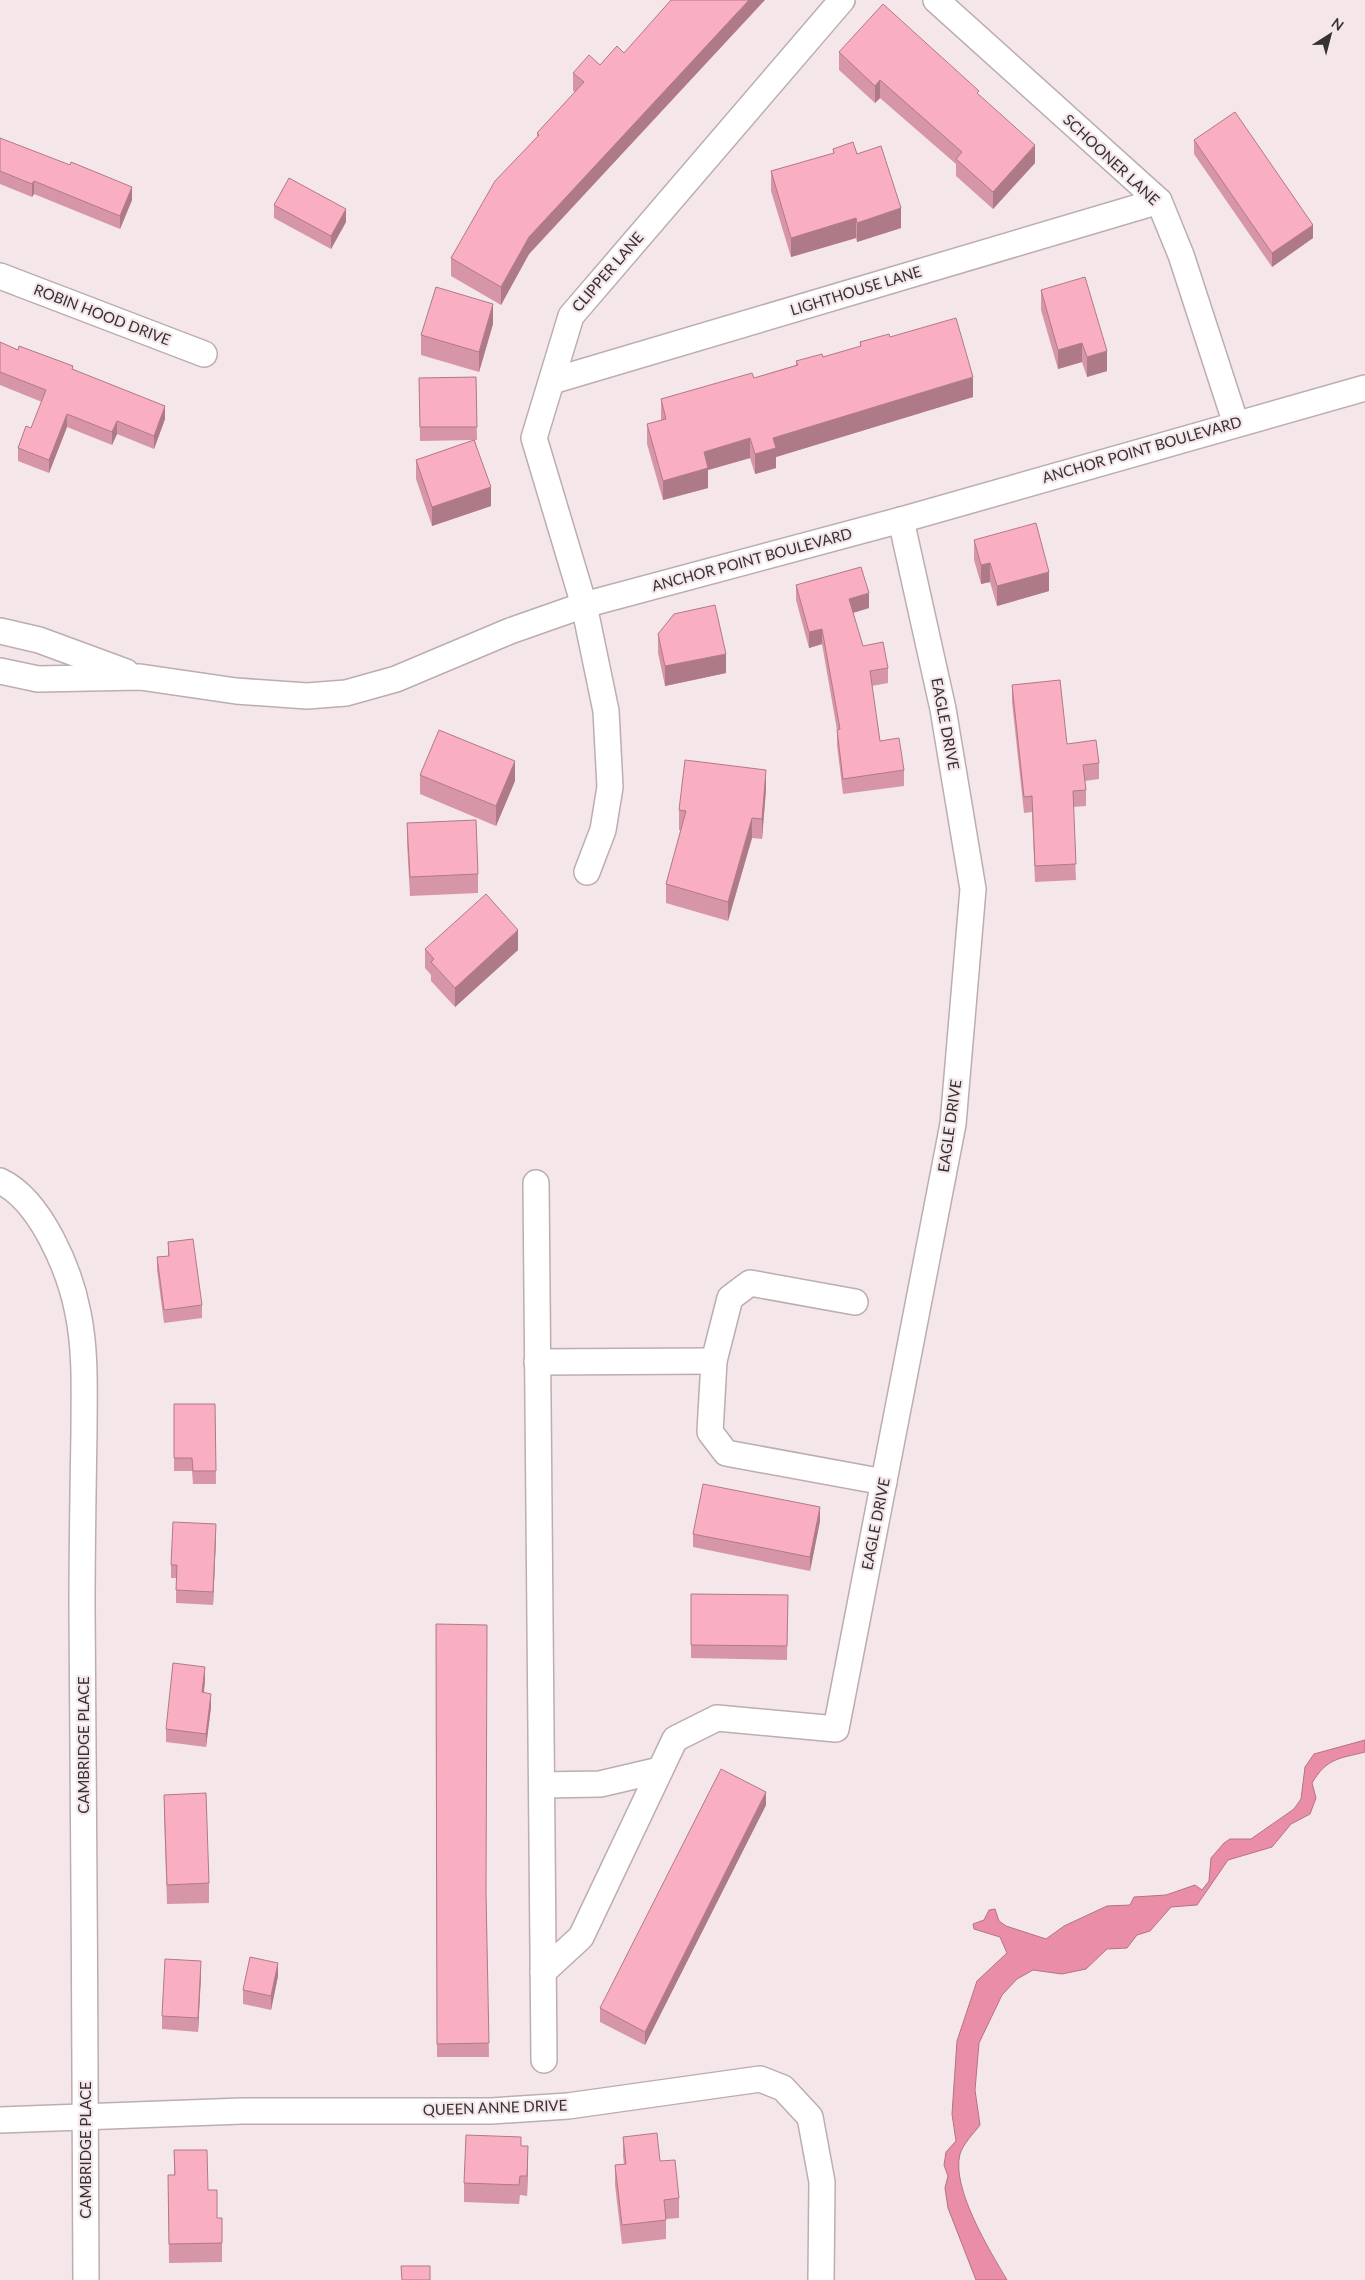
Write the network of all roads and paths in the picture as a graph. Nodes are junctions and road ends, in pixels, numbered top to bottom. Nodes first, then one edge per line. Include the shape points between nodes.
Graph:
1 (842, 0) edge
2 (936, 0) edge
3 (1159, 201) junction
4 (0, 276) edge
5 (204, 354) dead end
6 (552, 381) junction
7 (1365, 388) edge
8 (1236, 424) junction
9 (901, 520) junction
10 (584, 605) junction
11 (0, 631) edge
12 (0, 671) edge
13 (140, 677) junction
14 (587, 872) dead end
15 (0, 1181) edge
16 (536, 1184) dead end
17 (855, 1302) dead end
18 (714, 1361) junction
19 (537, 1362) junction
20 (884, 1482) junction
21 (660, 1770) junction
22 (542, 1785) junction
23 (543, 1972) junction
24 (544, 2060) dead end
25 (85, 2117) junction
26 (0, 2120) edge
27 (86, 2280) edge
28 (821, 2280) edge

1 - 6 street, CLIPPER LANE via 571,316
2 - 3 street, SCHOONER LANE
3 - 6 street, LIGHTHOUSE LANE
3 - 8 street, SCHOONER LANE via 1182,255
4 - 5 street, ROBIN HOOD DRIVE
6 - 10 street, CLIPPER LANE via 534,438
7 - 8 street, ANCHOR POINT BOULEVARD
8 - 9 street, ANCHOR POINT BOULEVARD
9 - 10 street, ANCHOR POINT BOULEVARD
9 - 20 street, EAGLE DRIVE via 943,709 973,889 953,1124
10 - 13 street, ANCHOR POINT BOULEVARD via 510,631 396,679 346,693 306,696 236,692
10 - 14 street, CLIPPER LANE via 606,711 610,788 603,830
11 - 13 street, ANCHOR POINT BOULEVARD via 39,640
12 - 13 street, ANCHOR POINT BOULEVARD via 38,679
15 - 25 street, CAMBRIDGE PLACE via 16,1191 40,1220 62,1258 79,1317 84,1365
16 - 19 street
17 - 18 street via 750,1283 730,1298
18 - 19 street
18 - 20 street via 710,1432 726,1453
19 - 22 street
20 - 21 street, EAGLE DRIVE via 836,1729 717,1718 675,1738
21 - 22 street via 600,1784
21 - 23 street via 581,1937
22 - 23 street
23 - 24 street
25 - 26 street, QUEEN ANNE DRIVE
25 - 27 street, CAMBRIDGE PLACE
25 - 28 street, QUEEN ANNE DRIVE via 242,2112 490,2111 568,2106 760,2079 783,2088 810,2117 822,2182

